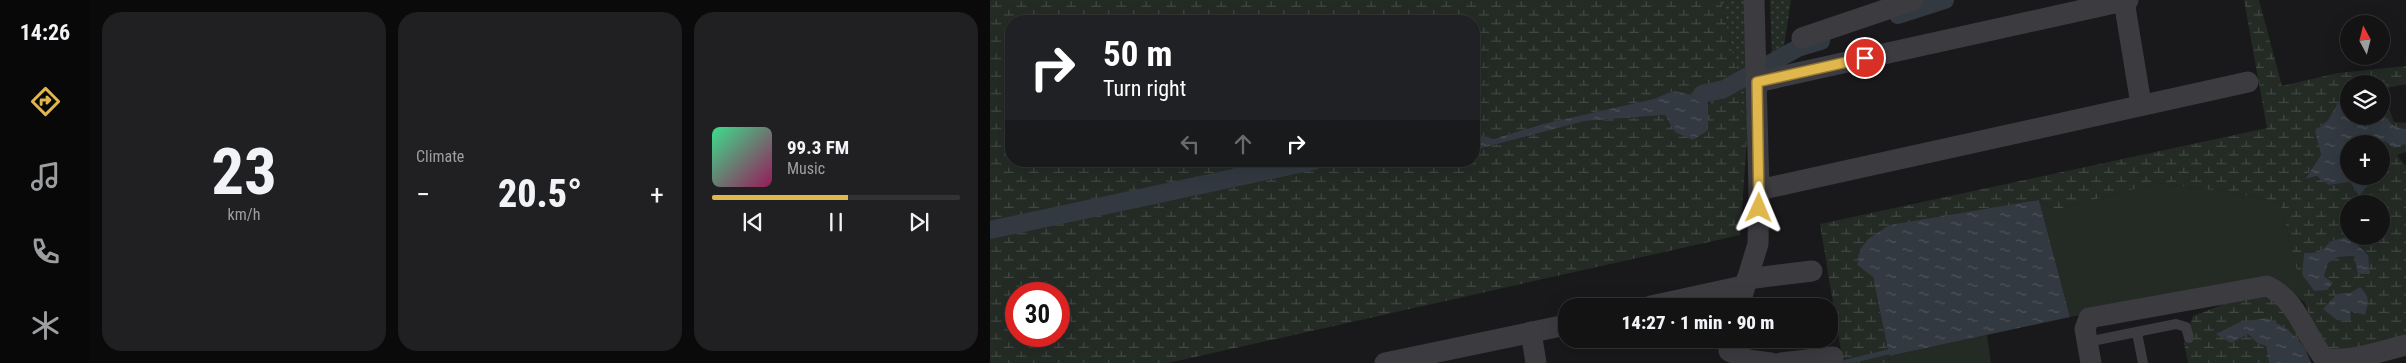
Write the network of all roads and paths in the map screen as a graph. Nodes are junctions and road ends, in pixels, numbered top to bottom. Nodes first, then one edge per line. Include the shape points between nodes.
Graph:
1 (1754, 0) edge
2 (1914, 0) edge
3 (2126, 1) edge
4 (1802, 38) dead end
5 (1757, 82) junction
6 (2248, 82) dead end
7 (2142, 104) junction
8 (1759, 190) junction
9 (1812, 271) dead end
10 (1743, 291) edge
11 (1701, 298) edge
12 (1558, 327) edge
13 (1531, 332) junction
14 (2137, 333) junction
15 (2189, 338) dead end
16 (2087, 342) junction
17 (2406, 345) edge
18 (1729, 351) edge
19 (1833, 358) dead end
20 (2328, 361) edge
21 (1385, 363) edge
22 (1536, 363) edge
23 (1771, 363) edge
24 (1781, 363) edge
25 (2091, 363) edge
26 (2143, 363) edge

1 - 5 street
2 - 4 street
3 - 5 street
3 - 7 street
5 - 8 street
6 - 7 street
7 - 8 street
8 - 10 street via 1758,244
9 - 10 street
10 - 11 street
12 - 13 street
13 - 21 street
13 - 22 street
14 - 15 lane via 2176,324 2186,327
14 - 16 lane
14 - 26 lane
16 - 20 street via 2085,329 2089,318 2267,286 2292,305 2318,351
16 - 25 street
17 - 20 street via 2347,360
18 - 23 street via 1748,360
19 - 24 street

